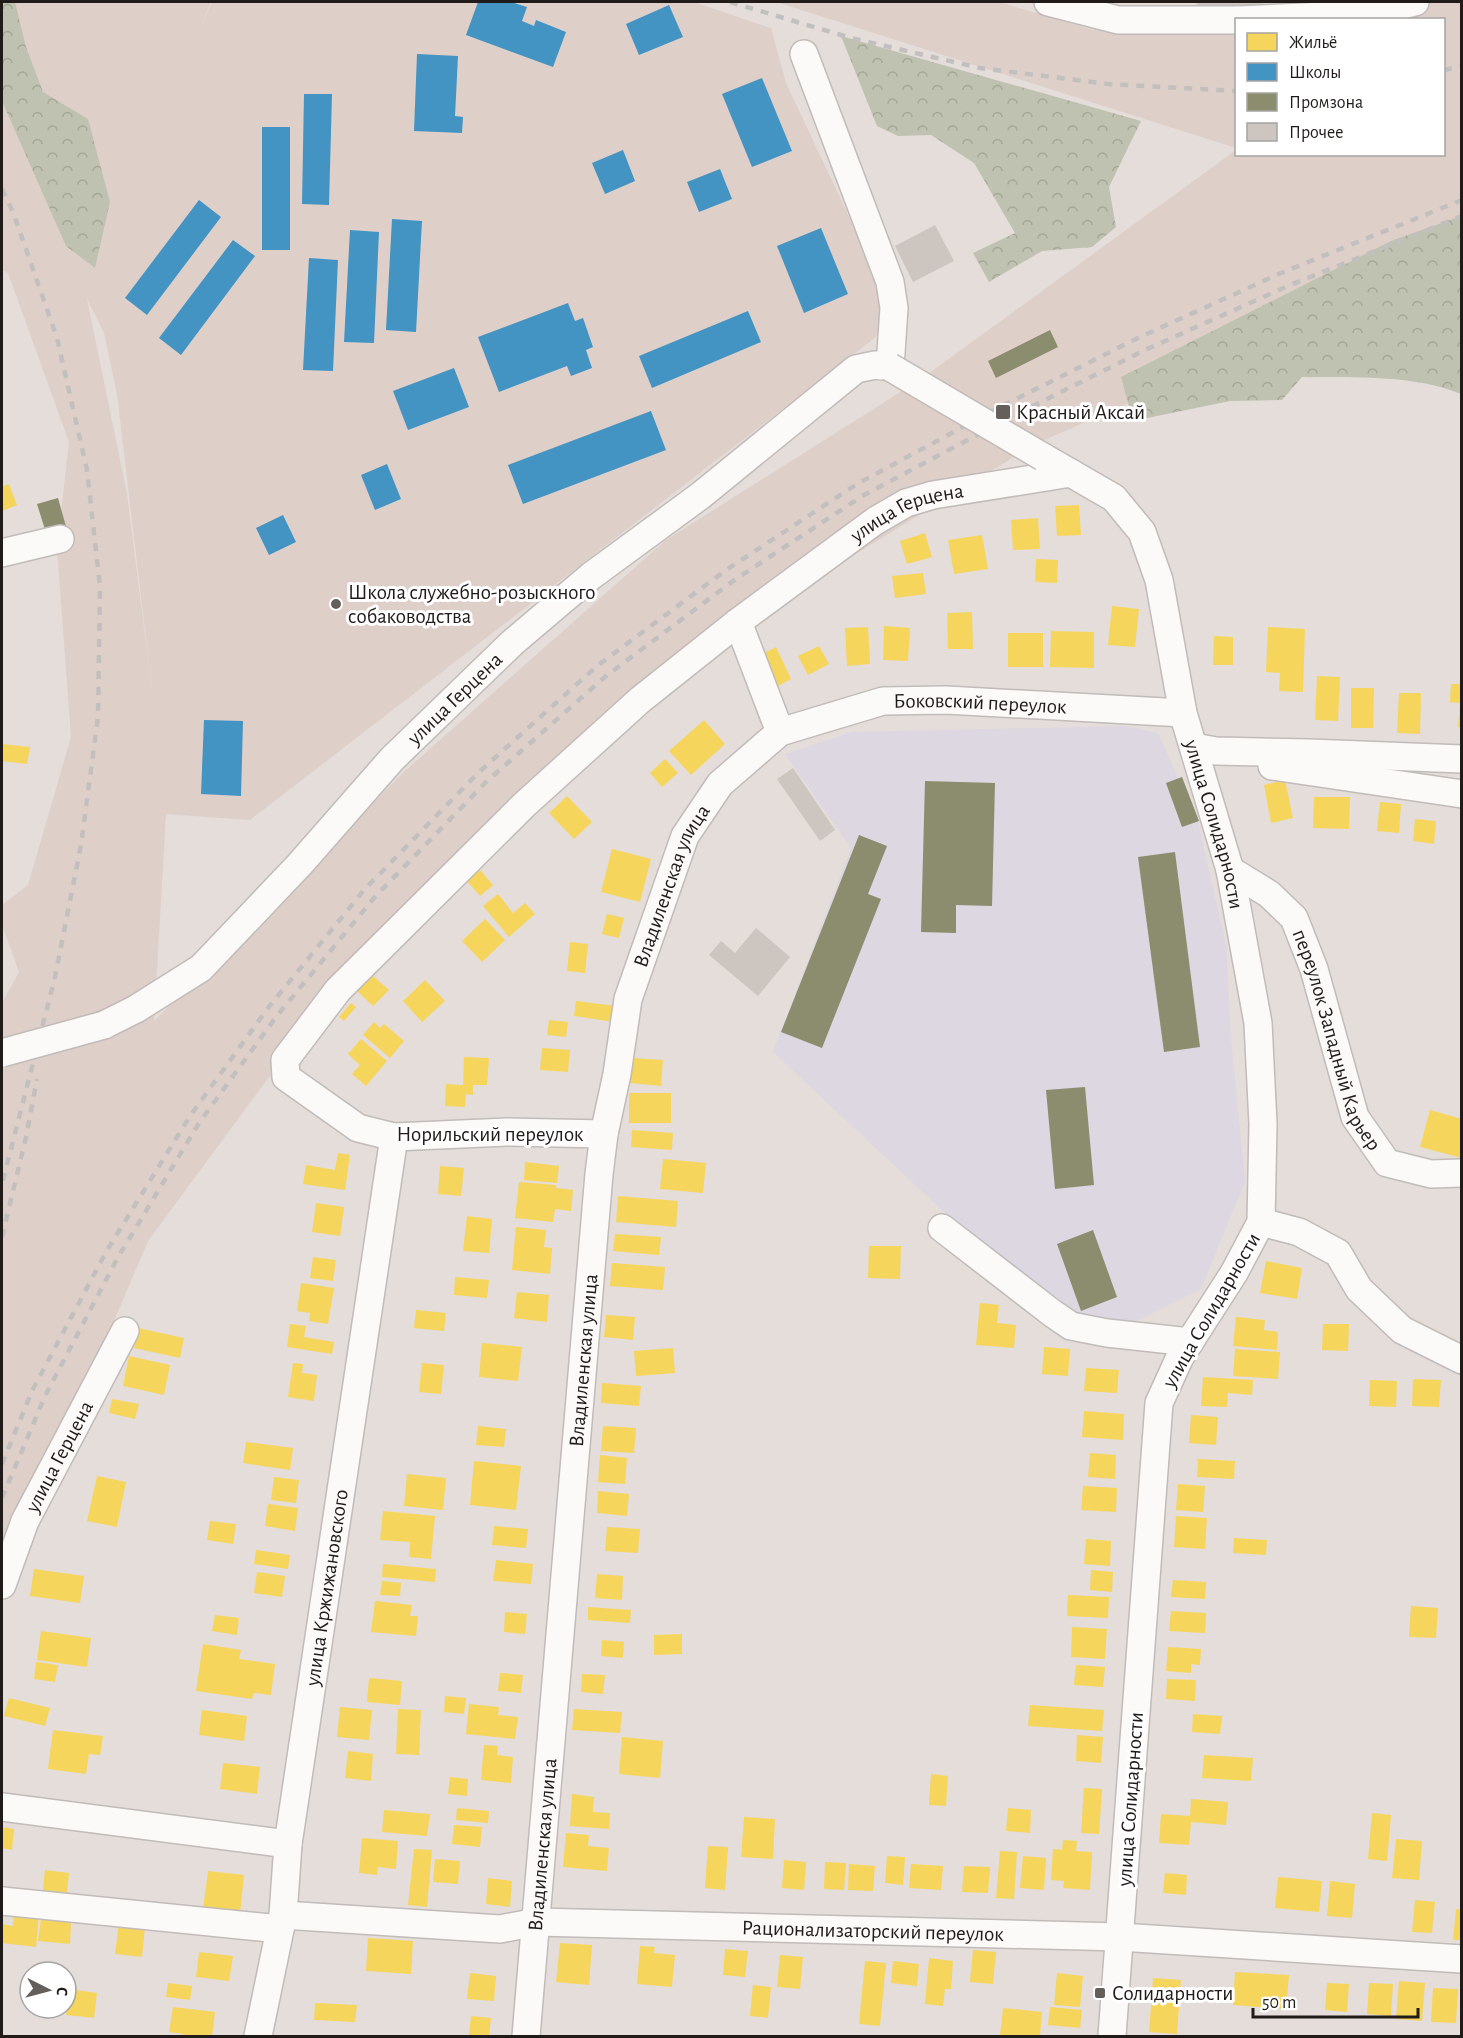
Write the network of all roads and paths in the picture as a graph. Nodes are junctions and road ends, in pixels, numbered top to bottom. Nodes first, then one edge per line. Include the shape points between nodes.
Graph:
1 (1048, 2) edge
2 (1414, 2) edge
3 (1281, 18) edge
4 (1235, 20) edge
5 (804, 54) dead end
6 (891, 367) junction
7 (1071, 473) junction
8 (60, 539) dead end
9 (2, 553) edge
10 (738, 622) junction
11 (1183, 713) junction
12 (780, 732) junction
13 (1205, 749) junction
14 (1461, 759) edge
15 (1461, 794) edge
16 (1230, 870) junction
17 (2, 1053) edge
18 (286, 1077) joint
19 (604, 1134) junction
20 (394, 1137) junction
21 (1461, 1173) edge
22 (1261, 1222) junction
23 (942, 1228) dead end
24 (125, 1331) dead end
25 (1190, 1342) junction
26 (1461, 1360) edge
27 (2, 1585) edge
28 (2, 1807) edge
29 (288, 1844) junction
30 (2, 1902) edge
31 (282, 1922) junction
32 (537, 1922) junction
33 (1120, 1937) junction
34 (1461, 1959) edge
35 (258, 2037) edge
36 (526, 2037) edge
37 (1112, 2037) edge

1 - 4 street via 1118,20
2 - 3 street via 1367,14
5 - 6 street via 890,282 894,308
6 - 7 street, bridge
6 - 17 street, улица Герцена, bridge via 856,369 700,496 591,576 512,643 392,759 201,968 105,1025
7 - 10 street, улица Герцена via 933,495 906,503 875,521
7 - 11 street, улица Солидарности via 1114,498 1142,532 1158,580
8 - 9 street
10 - 12 street
10 - 18 street, улица Герцена via 640,700 524,805 338,990 285,1060
11 - 12 street, Боковский переулок via 946,700 883,701
11 - 13 street, улица Солидарности
12 - 19 street, Владиленская улица via 720,784 686,836 628,999
13 - 14 street
13 - 15 street via 1269,766
13 - 16 street, улица Солидарности
16 - 21 street, переулок Западный Карьер via 1269,894 1294,918 1314,969 1355,1117 1387,1163 1431,1173
16 - 22 street, улица Солидарности via 1258,1023 1263,1124
18 - 20 street, Норильский переулок via 358,1128
19 - 20 street, Норильский переулок via 507,1132
19 - 32 street, Владиленская улица
20 - 29 street, улица Кржижановского
22 - 25 street, улица Солидарности via 1234,1274
22 - 26 street via 1299,1232 1338,1253 1359,1288 1402,1330
23 - 25 street via 1071,1326
24 - 27 street, улица Герцена via 25,1521
25 - 33 street, улица Солидарности via 1159,1403
28 - 29 street
29 - 31 street, улица Кржижановского
30 - 31 street, Рационализаторский переулок
31 - 32 street, Рационализаторский переулок via 500,1929
31 - 35 street, улица Кржижановского
32 - 33 street, Рационализаторский переулок
32 - 36 street, Владиленская улица
33 - 34 street, Рационализаторский переулок
33 - 37 street, улица Солидарности

